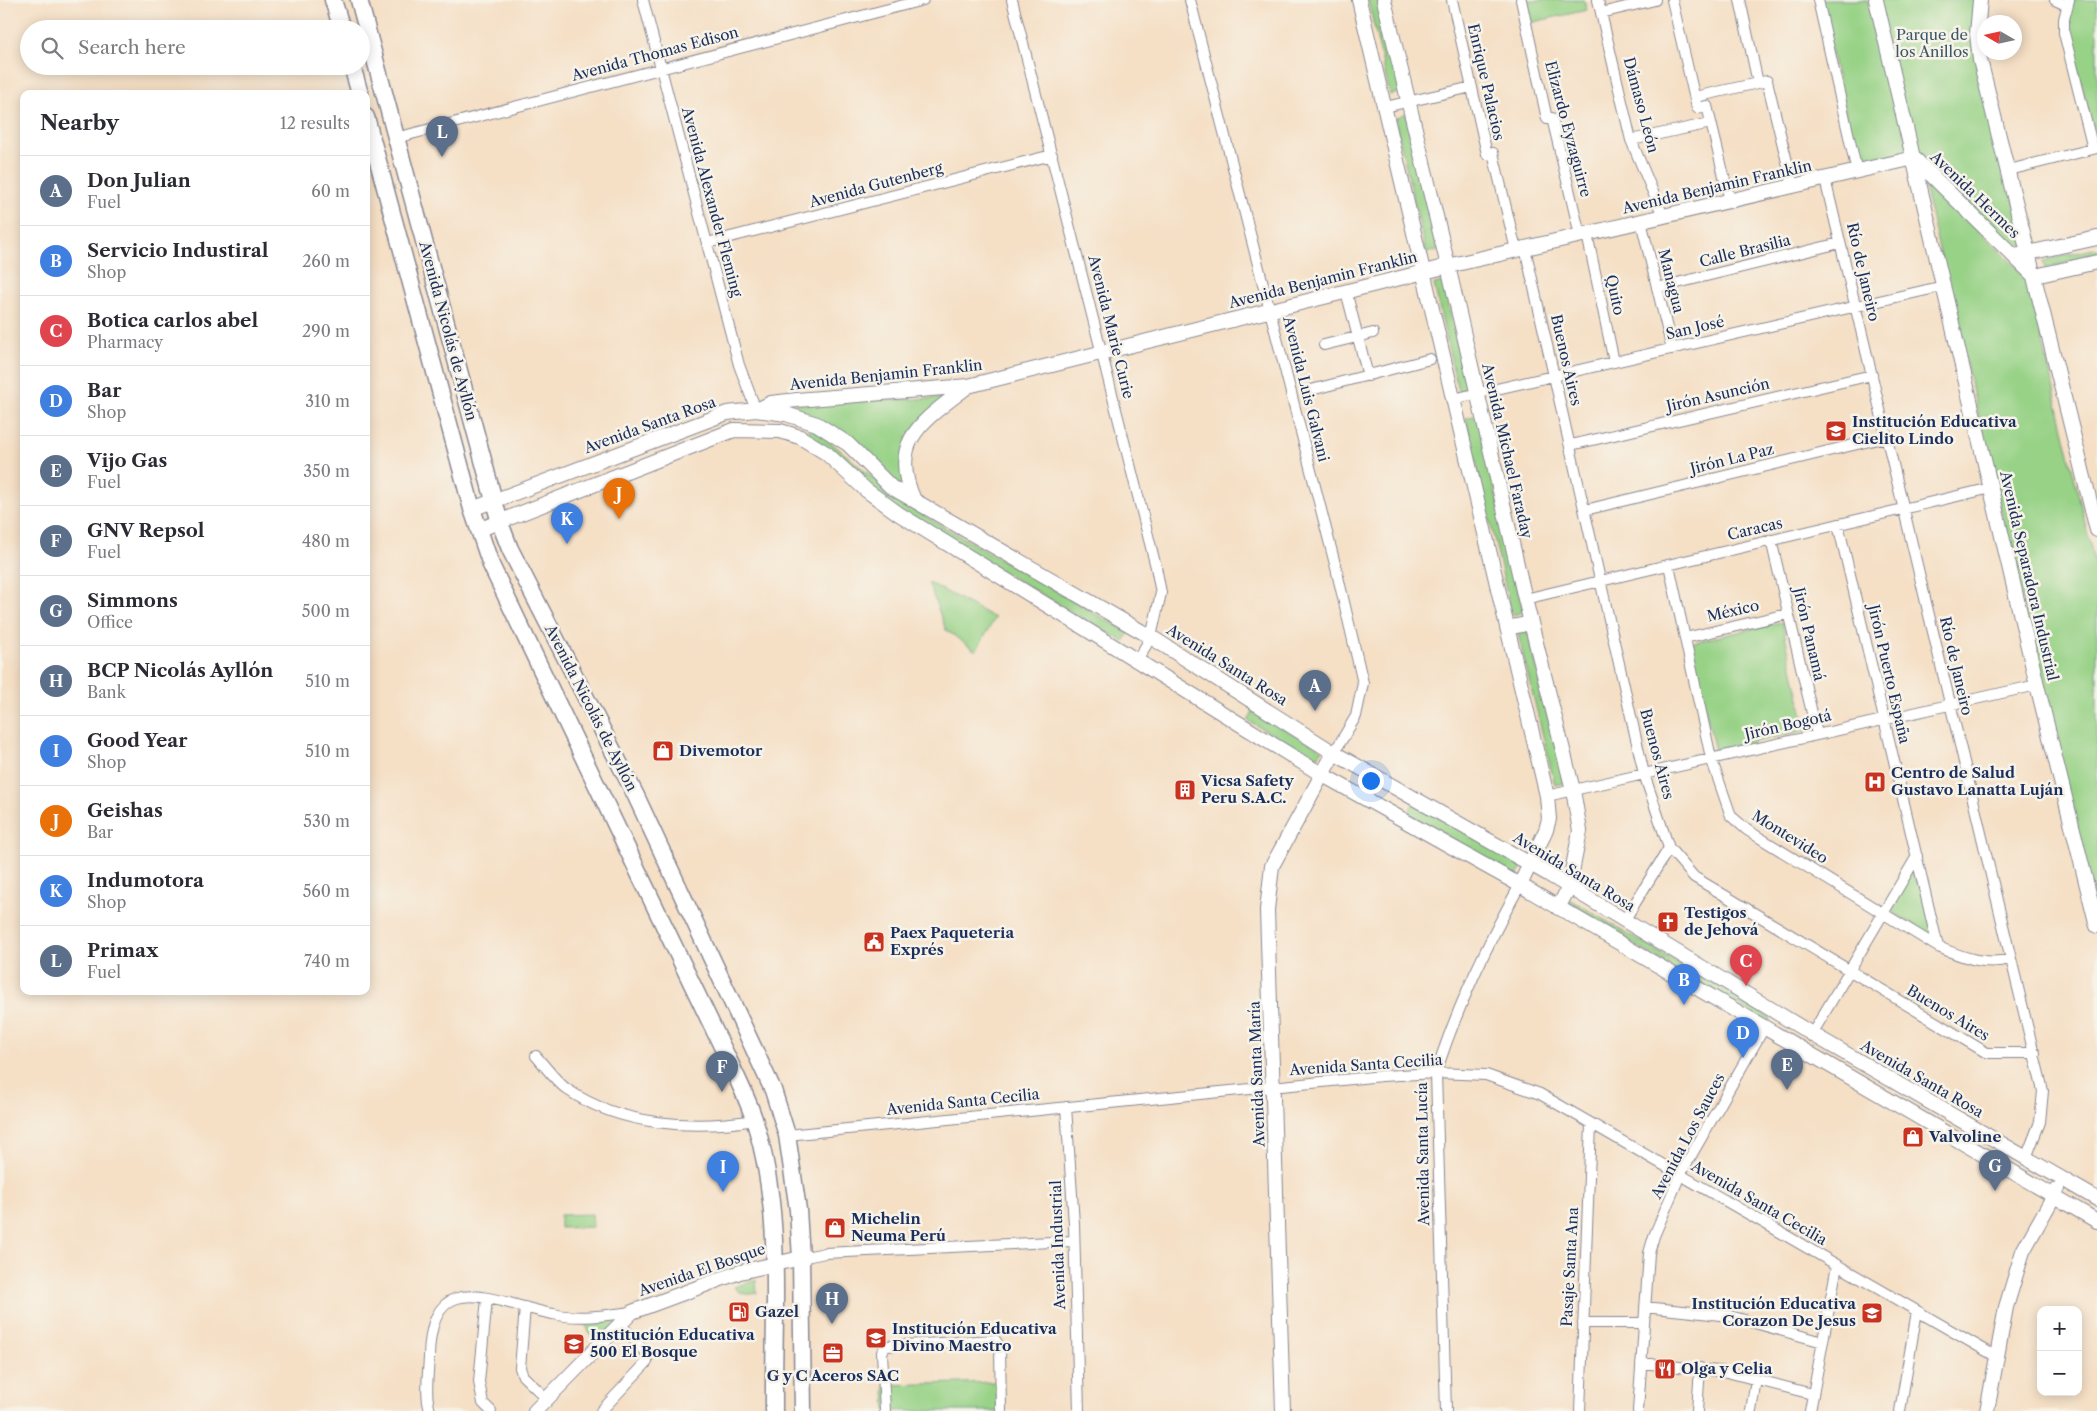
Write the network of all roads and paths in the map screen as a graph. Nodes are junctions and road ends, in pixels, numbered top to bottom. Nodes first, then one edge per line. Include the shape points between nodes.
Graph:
1 (333, 0) edge
2 (359, 0) edge
3 (643, 0) edge
4 (923, 0) edge
5 (1012, 0) edge
6 (1190, 0) edge
7 (1360, 0) edge
8 (1384, 0) edge
9 (1452, 0) edge
10 (1521, 0) edge
11 (1598, 0) edge
12 (1655, 0) edge
13 (1672, 0) edge
14 (1740, 0) edge
15 (1818, 0) edge
16 (1876, 0) edge
17 (1980, 0) edge
18 (2054, 0) edge
19 (2067, 2) edge
20 (1601, 13) junction
21 (339, 20) edge
22 (364, 20) edge
23 (370, 41) edge
24 (661, 68) junction
25 (355, 75) edge
26 (1758, 83) junction
27 (1472, 87) junction
28 (359, 90) edge
29 (1695, 97) junction
30 (1408, 102) junction
31 (1385, 107) junction
32 (1711, 123) junction
33 (370, 132) edge
34 (396, 138) junction
35 (1632, 140) junction
36 (2095, 149) edge
37 (1052, 155) junction
38 (1914, 158) junction
39 (2008, 170) junction
40 (1857, 172) junction
41 (1825, 179) junction
42 (1793, 186) junction
43 (1730, 201) junction
44 (1663, 216) junction
45 (1641, 221) junction
46 (1584, 235) junction
47 (2097, 238) edge
48 (707, 243) junction
49 (1840, 244) junction
50 (1520, 249) junction
51 (2029, 253) junction
52 (2014, 256) junction
53 (2097, 262) edge
54 (1448, 266) junction
55 (1424, 272) junction
56 (2035, 276) junction
57 (1944, 286) junction
58 (1657, 288) junction
59 (1346, 291) junction
60 (1855, 306) junction
61 (1270, 310) junction
62 (1373, 333) dead end
63 (1358, 337) junction
64 (1324, 345) dead end
65 (1672, 349) junction
66 (1103, 354) junction
67 (1430, 359) dead end
68 (1614, 362) junction
69 (1872, 375) junction
70 (1368, 376) junction
71 (1555, 376) junction
72 (968, 386) junction
73 (1311, 390) dead end
74 (1477, 394) junction
75 (1453, 399) junction
76 (756, 410) junction
77 (755, 429) junction
78 (1886, 437) junction
79 (1571, 445) junction
80 (1991, 488) junction
81 (493, 500) junction
82 (914, 500) junction
83 (472, 509) junction
84 (1904, 509) junction
85 (1585, 510) junction
86 (500, 523) junction
87 (1838, 524) junction
88 (478, 530) junction
89 (2097, 530) edge
90 (1771, 540) junction
91 (1669, 565) junction
92 (1601, 581) junction
93 (1525, 599) junction
94 (1788, 614) junction
95 (1531, 623) junction
96 (1507, 628) junction
97 (1151, 636) junction
98 (1685, 638) junction
99 (1138, 660) junction
100 (2037, 685) junction
101 (1950, 704) junction
102 (1884, 718) junction
103 (1816, 734) junction
104 (1334, 753) junction
105 (1712, 758) junction
106 (1321, 774) junction
107 (1644, 774) junction
108 (1573, 790) junction
109 (1547, 796) junction
110 (1669, 848) junction
111 (1917, 856) junction
112 (1530, 864) junction
113 (1520, 885) junction
114 (1569, 887) junction
115 (1558, 908) junction
116 (1883, 911) junction
117 (1624, 920) junction
118 (2097, 926) edge
119 (1938, 947) junction
120 (2011, 959) junction
121 (1849, 972) junction
122 (1764, 1028) junction
123 (1812, 1034) junction
124 (2035, 1053) junction
125 (536, 1056) dead end
126 (1436, 1073) junction
127 (1274, 1088) junction
128 (1066, 1107) junction
129 (755, 1120) junction
130 (1592, 1124) junction
131 (787, 1135) junction
132 (2026, 1158) junction
133 (1680, 1175) junction
134 (2062, 1180) junction
135 (2054, 1198) junction
136 (2097, 1199) edge
137 (2097, 1221) edge
138 (1073, 1241) junction
139 (801, 1258) junction
140 (774, 1262) junction
141 (1837, 1265) junction
142 (487, 1298) junction
143 (525, 1307) junction
144 (1645, 1307) junction
145 (1917, 1311) junction
146 (632, 1312) junction
147 (1582, 1323) junction
148 (1644, 1323) junction
149 (620, 1324) junction
150 (1823, 1342) junction
151 (1996, 1357) junction
152 (1641, 1363) junction
153 (1700, 1368) junction
154 (1756, 1379) junction
155 (1812, 1394) junction
156 (546, 1398) junction
157 (430, 1411) edge
158 (491, 1411) edge
159 (535, 1411) edge
160 (601, 1411) edge
161 (774, 1411) edge
162 (803, 1411) edge
163 (885, 1411) edge
164 (1001, 1411) edge
165 (1079, 1411) edge
166 (1283, 1411) edge
167 (1446, 1411) edge
168 (1580, 1411) edge
169 (1638, 1411) edge
170 (1697, 1411) edge
171 (1751, 1411) edge
172 (1810, 1411) edge
173 (1900, 1411) edge
174 (1988, 1411) edge

1 - 21 main road
2 - 22 main road, Avenida Nicolás de Ayllón
3 - 24 street, Avenida Alexander Fleming
4 - 24 street, Avenida Thomas Edison
5 - 37 street, Avenida Marie Curie
6 - 61 street, Avenida Luis Galvani
7 - 31 main road
8 - 30 main road, Avenida Michael Faraday
9 - 27 street, Enrique Palacios
10 - 46 street, Elizardo Eyzaguirre via 1546,119 1552,118
11 - 20 street, Dámaso León
12 - 20 street
13 - 29 street
14 - 26 street
15 - 40 street
16 - 38 main road, Avenida Separadora Industrial
17 - 39 main road via 1977,34 1980,60
18 - 19 street
19 - 36 street via 2064,33
20 - 35 street, Dámaso León
23 - 34 main road, Avenida Nicolás de Ayllón
24 - 34 street, Avenida Thomas Edison
24 - 48 street, Avenida Alexander Fleming
25 - 28 main road
26 - 29 street
26 - 42 street via 1767,81
27 - 30 street
27 - 50 street, Enrique Palacios via 1487,154 1493,153
29 - 32 street via 1698,108 1707,106
30 - 31 street
30 - 54 main road, Avenida Michael Faraday
31 - 55 main road
32 - 35 street
32 - 43 street
33 - 83 main road, Avenida Nicolás de Ayllón
34 - 81 main road, Avenida Nicolás de Ayllón
35 - 44 street, Dámaso León
36 - 39 street
37 - 48 street, Avenida Gutenberg
37 - 66 street, Avenida Marie Curie
38 - 40 main road, Avenida Benjamin Franklin
38 - 52 main road, Avenida Hermes
38 - 57 main road, Avenida Separadora Industrial
39 - 51 main road
40 - 41 main road, Avenida Benjamin Franklin
41 - 42 main road, Avenida Benjamin Franklin
41 - 49 street, Río de Janeiro
42 - 43 main road, Avenida Benjamin Franklin
43 - 44 main road, Avenida Benjamin Franklin
44 - 45 main road, Avenida Benjamin Franklin
45 - 46 main road, Avenida Benjamin Franklin
45 - 58 street, Managua
46 - 50 main road, Avenida Benjamin Franklin
46 - 68 street, Quito
47 - 51 main road, Avenida Hermes
48 - 76 street, Avenida Alexander Fleming via 739,365
49 - 58 street, Calle Brasilia
49 - 60 street, Río de Janeiro
50 - 54 main road, Avenida Benjamin Franklin
50 - 71 street, Buenos Aires
51 - 52 main road, Avenida Hermes
51 - 56 main road
52 - 56 main road, Avenida Hermes
53 - 56 main road
54 - 55 main road, Avenida Benjamin Franklin
54 - 74 main road, Avenida Michael Faraday
55 - 59 main road, Avenida Benjamin Franklin
55 - 75 main road
56 - 89 main road
57 - 60 street, San José
57 - 80 main road, Avenida Separadora Industrial
58 - 65 street, Managua
59 - 61 main road, Avenida Benjamin Franklin
59 - 63 street
60 - 65 street, San José
60 - 69 street, Río de Janeiro
61 - 66 main road, Avenida Benjamin Franklin
61 - 104 street, Avenida Luis Galvani via 1363,683 1356,716
62 - 63 street
63 - 64 street
63 - 70 street
65 - 68 street, San José
66 - 72 main road, Avenida Benjamin Franklin
66 - 97 street, Avenida Marie Curie via 1161,594
67 - 70 street
68 - 71 street, San José
69 - 78 street, Río de Janeiro
69 - 79 street, Jirón Asunción
70 - 73 street
71 - 74 street, San José
71 - 79 street, Buenos Aires
72 - 76 main road, Avenida Benjamin Franklin via 797,400 771,403
72 - 82 main road via 933,414 909,439 904,457 905,481
74 - 75 street, San José
74 - 93 main road, Avenida Michael Faraday
75 - 96 main road
76 - 77 main road
76 - 81 main road, Avenida Santa Rosa via 727,413
76 - 82 main road, Avenida Santa Rosa via 786,414 817,424 848,444 891,487
77 - 86 main road via 734,430
77 - 99 main road via 780,431 807,441 899,514
78 - 84 street, Río de Janeiro
78 - 85 street, Jirón La Paz
79 - 85 street, Buenos Aires
80 - 84 street, Caracas
80 - 100 main road, Avenida Separadora Industrial
81 - 83 main road, Avenida Santa Rosa
81 - 86 main road, Avenida Nicolás de Ayllón
82 - 97 main road, Avenida Santa Rosa
83 - 88 main road, Avenida Nicolás de Ayllón
84 - 87 street, Caracas
84 - 101 street, Río de Janeiro
85 - 92 street, Buenos Aires
86 - 88 main road
86 - 131 main road, Avenida Nicolás de Ayllón via 510,549 636,796 773,1090
87 - 90 street, Caracas
87 - 102 street, Jirón Puerto España
88 - 129 main road, Avenida Nicolás de Ayllón via 548,689 674,945
90 - 91 street, Caracas
90 - 94 street, Jirón Panamá
91 - 92 street, Caracas
91 - 98 street, Montevideo
92 - 93 street, Caracas
92 - 107 street, Buenos Aires
93 - 95 main road, Avenida Michael Faraday
94 - 98 street, México
94 - 103 street, Jirón Panamá
95 - 96 main road
95 - 108 main road, Avenida Michael Faraday
96 - 109 main road
97 - 99 street, Avenida Marie Curie
97 - 104 main road, Avenida Santa Rosa
98 - 105 street, Montevideo
99 - 106 main road
100 - 101 street, Jirón Bogotá
100 - 118 main road, Avenida Separadora Industrial
101 - 102 street, Jirón Bogotá
101 - 120 street, Río de Janeiro
102 - 103 street, Jirón Bogotá
102 - 111 street, Jirón Puerto España
103 - 105 street, Jirón Bogotá
104 - 106 main road, Avenida Santa María
104 - 112 main road, Avenida Santa Rosa
105 - 107 street, Jirón Bogotá
105 - 116 street, Montevideo via 1731,816 1748,830
106 - 113 main road
106 - 127 main road, Avenida Santa María via 1272,866 1269,881 1267,910
107 - 108 street, Jirón Bogotá
107 - 110 street, Buenos Aires
108 - 109 street, Jirón Bogotá
108 - 114 main road, Avenida Michael Faraday via 1580,831
109 - 112 main road via 1549,819
110 - 117 street
110 - 121 street, Buenos Aires via 1694,877
111 - 116 street
111 - 119 street, Jirón Puerto España
112 - 113 main road
112 - 114 main road, Avenida Santa Rosa
113 - 115 main road
113 - 126 street, Avenida Santa Lucía via 1489,940 1452,1023
114 - 115 main road, Avenida Michael Faraday
114 - 117 main road, Avenida Santa Rosa
115 - 122 main road
116 - 119 street, Montevideo
116 - 121 street
117 - 123 main road, Avenida Santa Rosa
119 - 120 street, Montevideo via 1970,960 1996,963
120 - 124 street, Río de Janeiro
121 - 123 street
121 - 124 street, Buenos Aires via 1987,1053
122 - 133 street, Avenida Los Sauces
122 - 135 main road
123 - 132 main road, Avenida Santa Rosa
124 - 132 street, Río de Janeiro via 2043,1091 2040,1122
125 - 129 street via 566,1088 584,1099 630,1117 694,1125
126 - 127 street, Avenida Santa Cecilia
126 - 130 street, Avenida Santa Cecilia via 1486,1075 1540,1094
126 - 167 street, Avenida Santa Lucía
127 - 128 street, Avenida Santa Cecilia
127 - 166 main road, Avenida Santa María
128 - 131 street, Avenida Santa Cecilia
128 - 138 street, Avenida Industrial
129 - 140 main road, Avenida Nicolás de Ayllón via 769,1189
130 - 133 street, Avenida Santa Cecilia
130 - 147 street, Pasaje Santa Ana
131 - 139 main road, Avenida Nicolás de Ayllón
132 - 134 main road, Avenida Santa Rosa
133 - 141 street, Avenida Santa Cecilia
133 - 144 street, Avenida Los Sauces via 1651,1244
134 - 135 main road
134 - 136 main road, Avenida Santa Rosa
135 - 137 main road
135 - 151 main road via 2023,1251 2006,1307
138 - 139 street via 824,1253
138 - 165 street, Avenida Industrial
139 - 140 main road, Avenida El Bosque
139 - 162 main road, Avenida Nicolás de Ayllón
140 - 146 main road, Avenida El Bosque
140 - 161 main road, Avenida Nicolás de Ayllón
141 - 145 street, Avenida Santa Cecilia
141 - 150 street
142 - 143 street
142 - 157 street via 469,1295 450,1300 435,1314 429,1344
142 - 158 street via 479,1382 483,1403
143 - 146 street via 572,1317
143 - 156 street via 520,1368 523,1376
144 - 148 street, Avenida Los Sauces
144 - 150 street via 1730,1316
145 - 151 street, Avenida Santa Cecilia
145 - 173 street
146 - 149 main road, Avenida El Bosque
147 - 148 street
147 - 168 street, Pasaje Santa Ana
148 - 152 street, Avenida Los Sauces
149 - 156 main road, Avenida El Bosque
149 - 160 street via 646,1353 647,1362
150 - 155 street
151 - 174 main road
152 - 153 street
152 - 169 street, Avenida Los Sauces
153 - 154 street
153 - 170 street
154 - 155 street
154 - 171 street
155 - 172 street
156 - 159 main road, Avenida El Bosque
163 - 164 street via 882,1352 886,1346 995,1340 1000,1347

